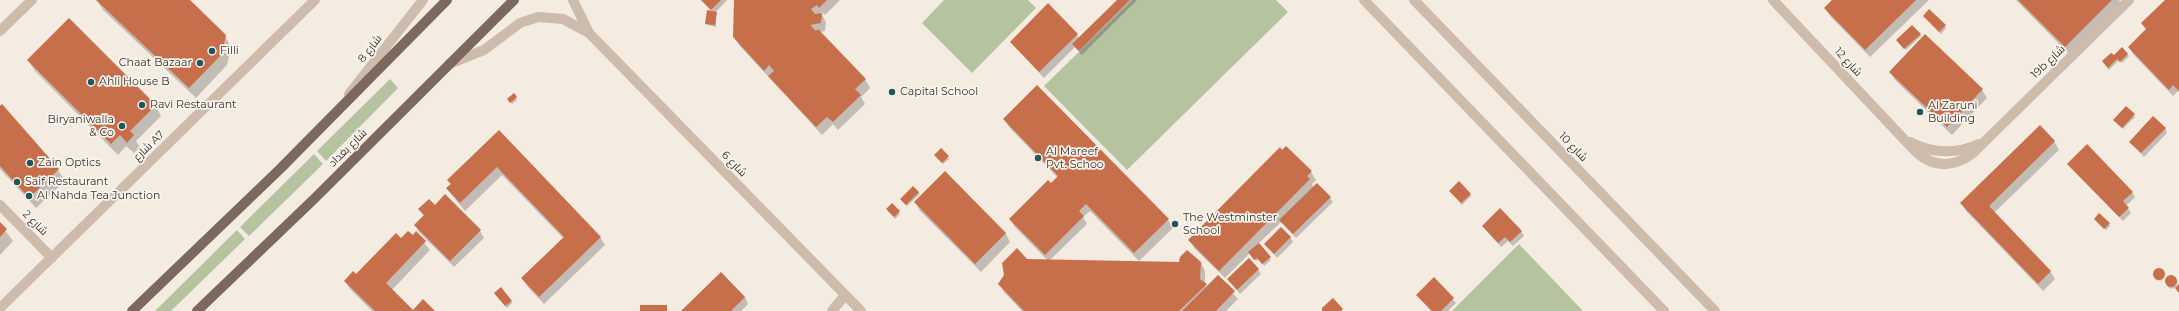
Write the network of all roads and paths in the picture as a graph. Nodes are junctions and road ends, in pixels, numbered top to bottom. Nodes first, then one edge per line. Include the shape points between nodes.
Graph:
1 (32, 0) edge
2 (315, 0) edge
3 (423, 0) edge
4 (447, 0) edge
5 (514, 0) edge
6 (574, 0) edge
7 (1364, 0) edge
8 (1414, 0) edge
9 (1773, 0) edge
10 (2129, 0) edge
11 (0, 31) edge
12 (589, 33) junction
13 (449, 64) junction
14 (335, 112) junction
15 (1906, 141) joint
16 (0, 205) edge
17 (52, 258) junction
18 (845, 295) junction
19 (0, 308) edge
20 (858, 310) edge
21 (132, 311) edge
22 (197, 311) edge
23 (832, 311) edge
24 (1664, 311) edge
25 (1715, 311) edge

1 - 11 street
2 - 17 street, شارع A7
3 - 14 street, شارع 8
4 - 14 main road
5 - 13 main road, شارع بغداد
6 - 12 street, شارع 6
7 - 24 street
8 - 25 street, شارع 10
9 - 15 street, شارع 12
10 - 15 street, 19b شارع via 1983,142 1964,149 1944,152
12 - 13 street, شارع 6 via 563,19 538,17 520,23 484,50
12 - 18 street, شارع 6
13 - 22 main road, شارع بغداد
14 - 21 main road via 280,169
16 - 17 street, شارع 2
17 - 19 street, شارع A7
18 - 20 street, شارع 6
18 - 23 street

